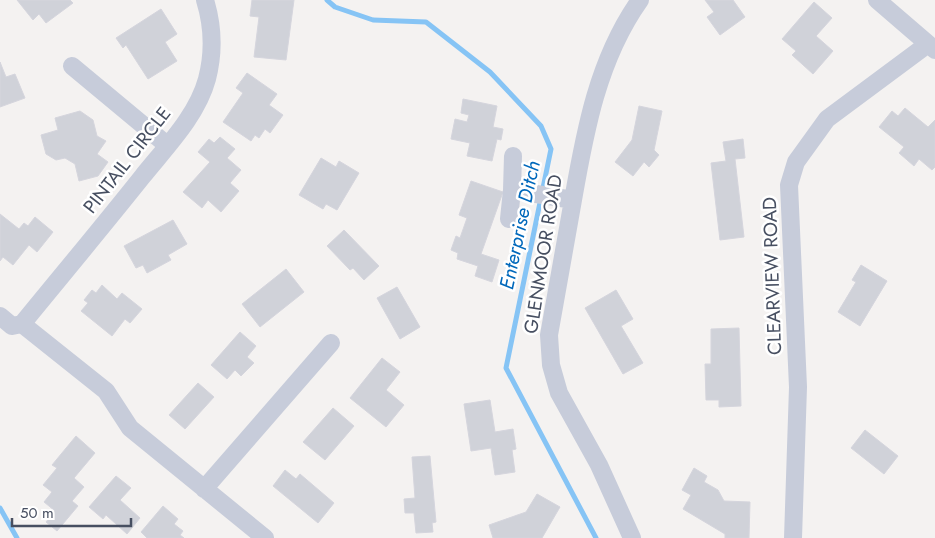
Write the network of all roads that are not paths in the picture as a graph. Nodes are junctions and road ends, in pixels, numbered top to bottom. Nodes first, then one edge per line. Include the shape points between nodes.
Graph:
1 (205, 0) edge
2 (640, 0) edge
3 (877, 0) edge
4 (932, 47) edge
5 (72, 66) dead end
6 (167, 145) junction
7 (513, 156) dead end
8 (512, 190) junction
9 (573, 200) junction
10 (509, 219) dead end
11 (0, 316) edge
12 (22, 324) junction
13 (331, 344) dead end
14 (204, 489) junction
15 (265, 538) edge
16 (632, 538) edge
17 (793, 538) edge

1 - 6 street, PINTAIL CIRCLE via 210,16 212,48 206,80 194,110
2 - 9 street, GLENMOOR ROAD via 612,50 595,95
3 - 4 street
4 - 17 street, CLEARVIEW ROAD via 827,119 796,162 789,185 798,387
5 - 6 street
6 - 12 street, PINTAIL CIRCLE
7 - 8 street
8 - 9 street
8 - 10 street
9 - 16 street, GLENMOOR ROAD via 549,336 551,365 559,393 599,465
11 - 12 street via 12,326
12 - 14 street via 106,391 130,428
13 - 14 street
14 - 15 street

